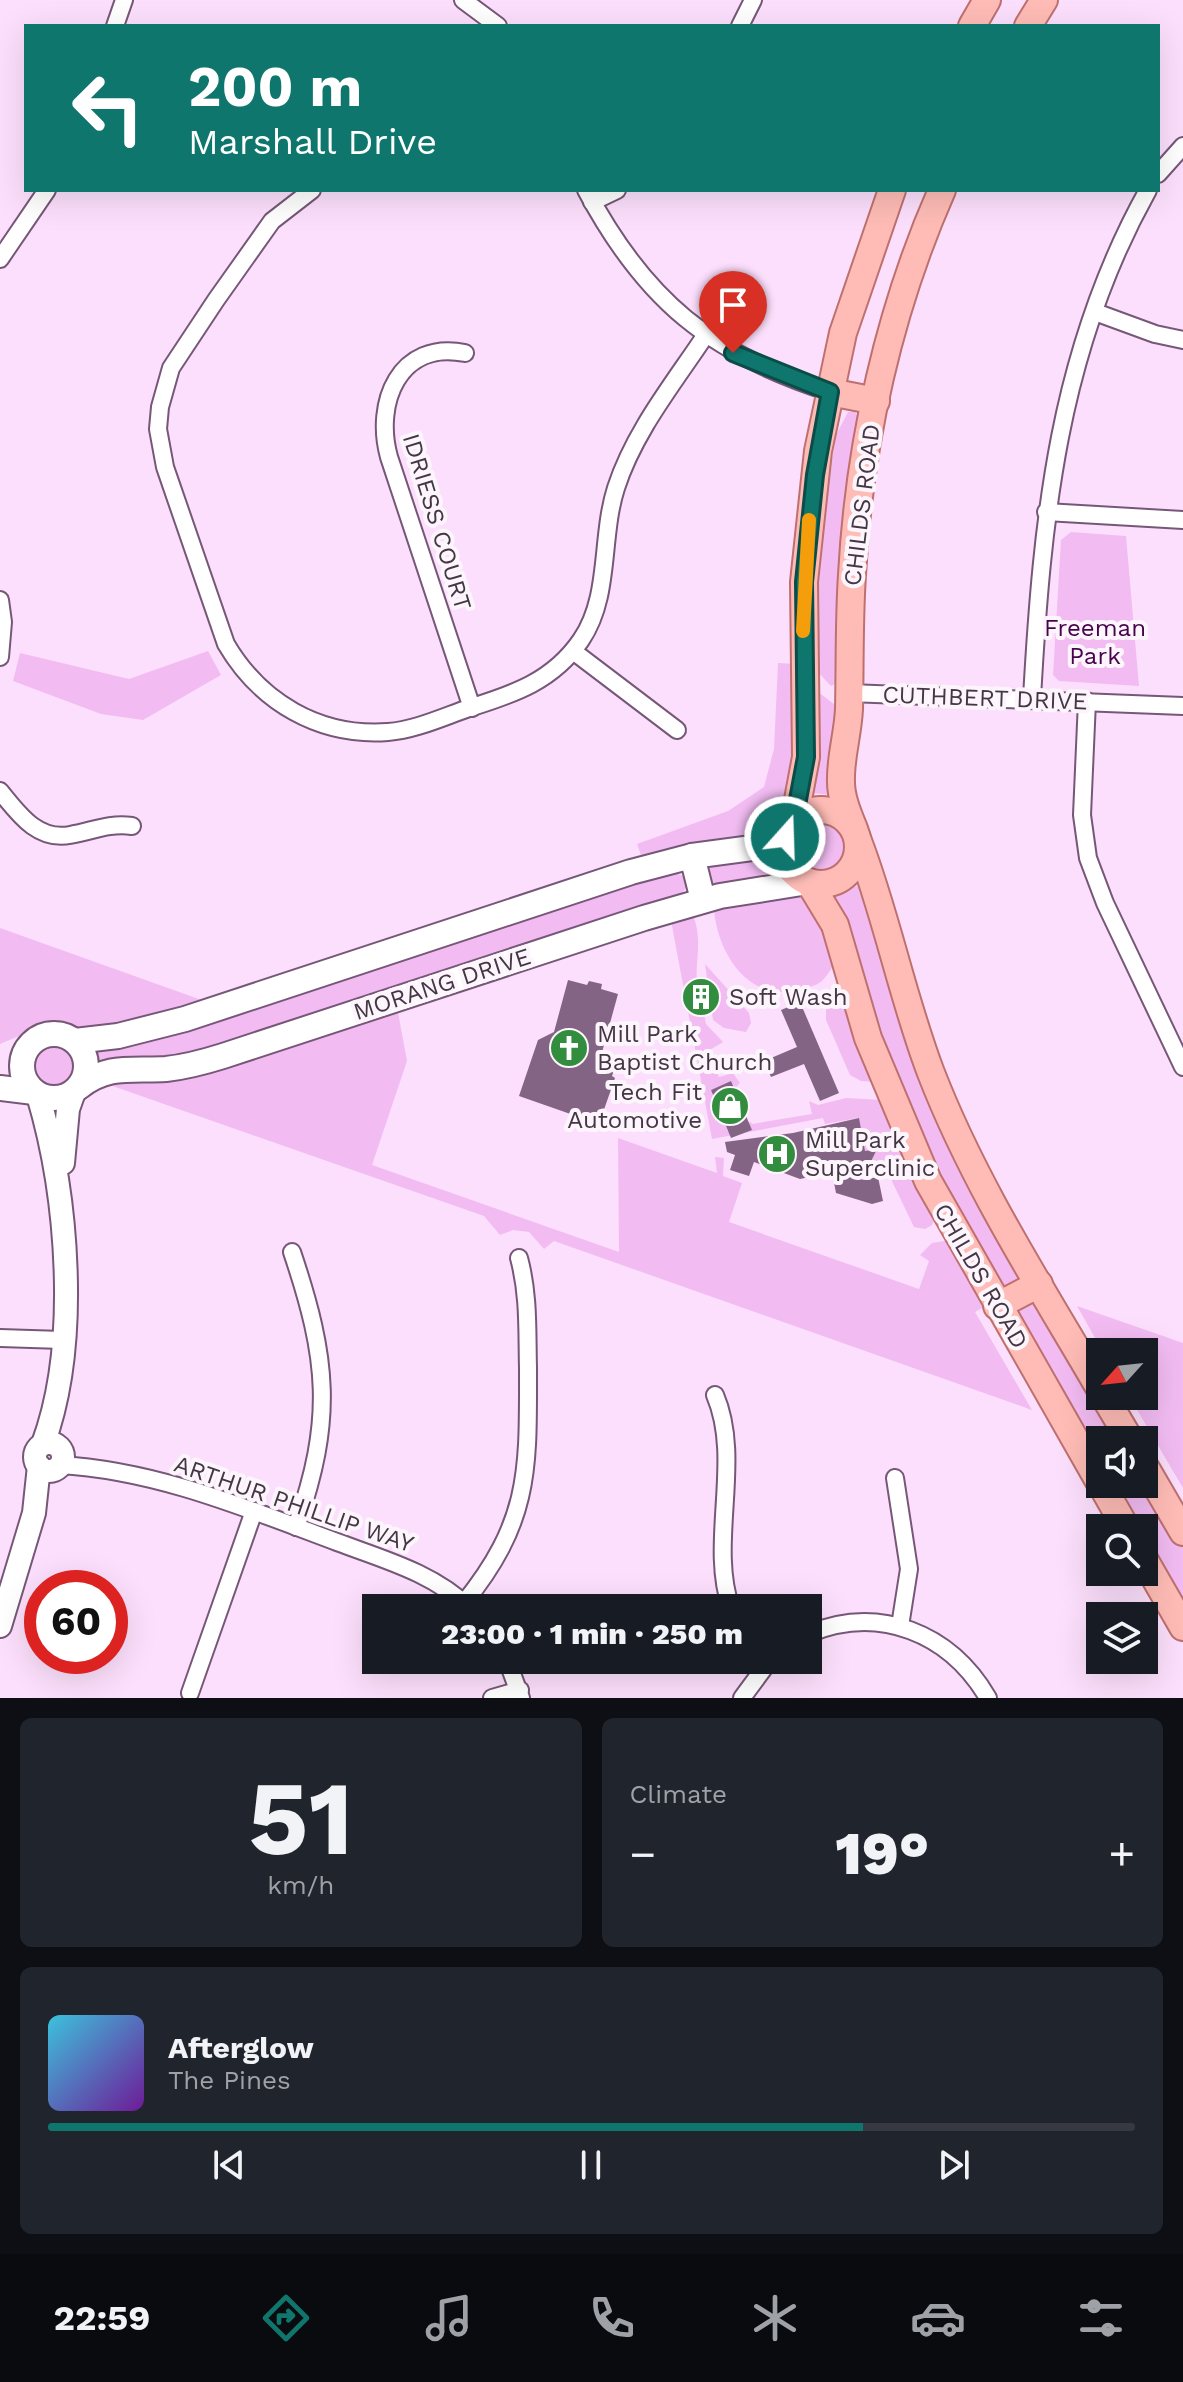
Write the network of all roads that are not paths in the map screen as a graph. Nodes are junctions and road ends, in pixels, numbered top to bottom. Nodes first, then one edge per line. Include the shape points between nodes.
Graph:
1 (124, 0) edge
2 (753, 0) edge
3 (987, 0) edge
4 (1044, 0) edge
5 (473, 2) edge
6 (116, 24) edge
7 (496, 24) edge
8 (741, 24) edge
9 (973, 24) edge
10 (1029, 24) edge
11 (1183, 146) edge
12 (1160, 172) edge
13 (46, 192) edge
14 (309, 192) edge
15 (891, 192) edge
16 (941, 192) edge
17 (1147, 192) edge
18 (589, 196) edge
19 (0, 259) edge
20 (1095, 312) junction
21 (705, 336) junction
22 (1183, 340) edge
23 (465, 353) dead end
24 (831, 386) junction
25 (877, 396) junction
26 (1046, 512) junction
27 (1183, 520) edge
28 (0, 600) edge
29 (573, 651) junction
30 (0, 657) edge
31 (802, 661) junction
32 (849, 693) junction
33 (1032, 698) junction
34 (1087, 701) junction
35 (1183, 706) edge
36 (472, 708) junction
37 (677, 730) dead end
38 (0, 791) edge
39 (792, 824) junction
40 (132, 826) dead end
41 (856, 835) junction
42 (692, 856) junction
43 (809, 882) junction
44 (703, 900) junction
45 (75, 1041) junction
46 (31, 1043) junction
47 (0, 1055) edge
48 (1183, 1067) edge
49 (0, 1088) edge
50 (77, 1089) junction
51 (36, 1093) junction
52 (61, 1188) junction
53 (292, 1252) dead end
54 (519, 1258) dead end
55 (1039, 1284) junction
56 (997, 1306) junction
57 (0, 1338) edge
58 (62, 1340) junction
59 (1086, 1365) edge
60 (715, 1395) dead end
61 (53, 1458) junction
62 (1086, 1460) edge
63 (895, 1478) dead end
64 (1158, 1489) edge
65 (254, 1511) junction
66 (296, 1527) junction
67 (1183, 1532) edge
68 (1158, 1583) edge
69 (449, 1594) edge
70 (474, 1594) edge
71 (729, 1594) edge
72 (0, 1626) edge
73 (900, 1626) junction
74 (1183, 1627) edge
75 (822, 1630) edge
76 (512, 1674) edge
77 (759, 1674) edge
78 (190, 1693) dead end
79 (520, 1694) edge
80 (492, 1698) edge
81 (742, 1698) edge
82 (988, 1698) edge

1 - 6 street
2 - 8 street
3 - 9 main road
4 - 10 main road
5 - 7 street
11 - 12 street
13 - 19 street
14 - 36 street via 272,221 171,368 158,429 165,467 226,644 271,698 313,722 372,732 403,729
15 - 24 main road, CHILDS ROAD via 859,279
16 - 25 main road, CHILDS ROAD via 901,302
17 - 20 street
18 - 21 street via 636,269
20 - 22 street
20 - 26 street via 1067,399
21 - 24 street via 752,363
21 - 29 street via 626,463 608,521 597,608
23 - 36 street, IDRIESS COURT via 434,351 407,367 390,391 383,421 389,457
24 - 25 main road
24 - 31 main road, CHILDS ROAD via 808,523
25 - 32 main road, CHILDS ROAD via 852,574
26 - 27 street
26 - 33 street
28 - 30 street
29 - 36 street via 539,682
29 - 37 street
31 - 32 main road, CUTHBERT DRIVE via 821,687
31 - 39 main road, CHILDS ROAD via 806,757
32 - 33 street, CUTHBERT DRIVE
32 - 41 main road, CHILDS ROAD via 841,779
33 - 34 street, CUTHBERT DRIVE
34 - 35 street, CUTHBERT DRIVE
34 - 48 street via 1082,815 1088,858
38 - 40 street via 26,822 47,834 71,835 108,824
39 - 41 main road via 803,814 826,810 837,813
39 - 42 main road, MORANG DRIVE via 752,848
39 - 43 main road via 785,837 786,859
41 - 43 main road via 854,866 845,876 822,884
41 - 55 main road, CHILDS ROAD via 932,1075 977,1173
42 - 44 main road
42 - 45 main road, MORANG DRIVE via 185,1019
43 - 44 main road, MORANG DRIVE
43 - 56 main road, CHILDS ROAD via 835,925 868,1038 907,1136
44 - 50 main road, MORANG DRIVE via 223,1056 167,1069 116,1068
45 - 46 main road via 57,1034
45 - 50 main road via 86,1058
46 - 47 main road
46 - 51 main road via 21,1068
49 - 51 main road
50 - 51 main road via 57,1099
50 - 52 street via 68,1109
51 - 52 street
52 - 58 street
53 - 66 street via 316,1332 324,1393 316,1462
54 - 70 street via 527,1295 526,1481 505,1544
55 - 56 main road
55 - 59 main road, CHILDS ROAD
56 - 62 main road, CHILDS ROAD
57 - 58 street
58 - 61 street
60 - 71 street via 725,1429
61 - 65 street, ARTHUR PHILLIP WAY via 173,1485
61 - 72 street
63 - 73 street via 909,1569
64 - 67 main road
65 - 66 street, ARTHUR PHILLIP WAY
65 - 78 street
66 - 69 street, ARTHUR PHILLIP WAY via 418,1573
68 - 74 main road
73 - 75 street via 855,1621
73 - 82 street via 948,1650
76 - 79 street
77 - 81 street
79 - 80 street

